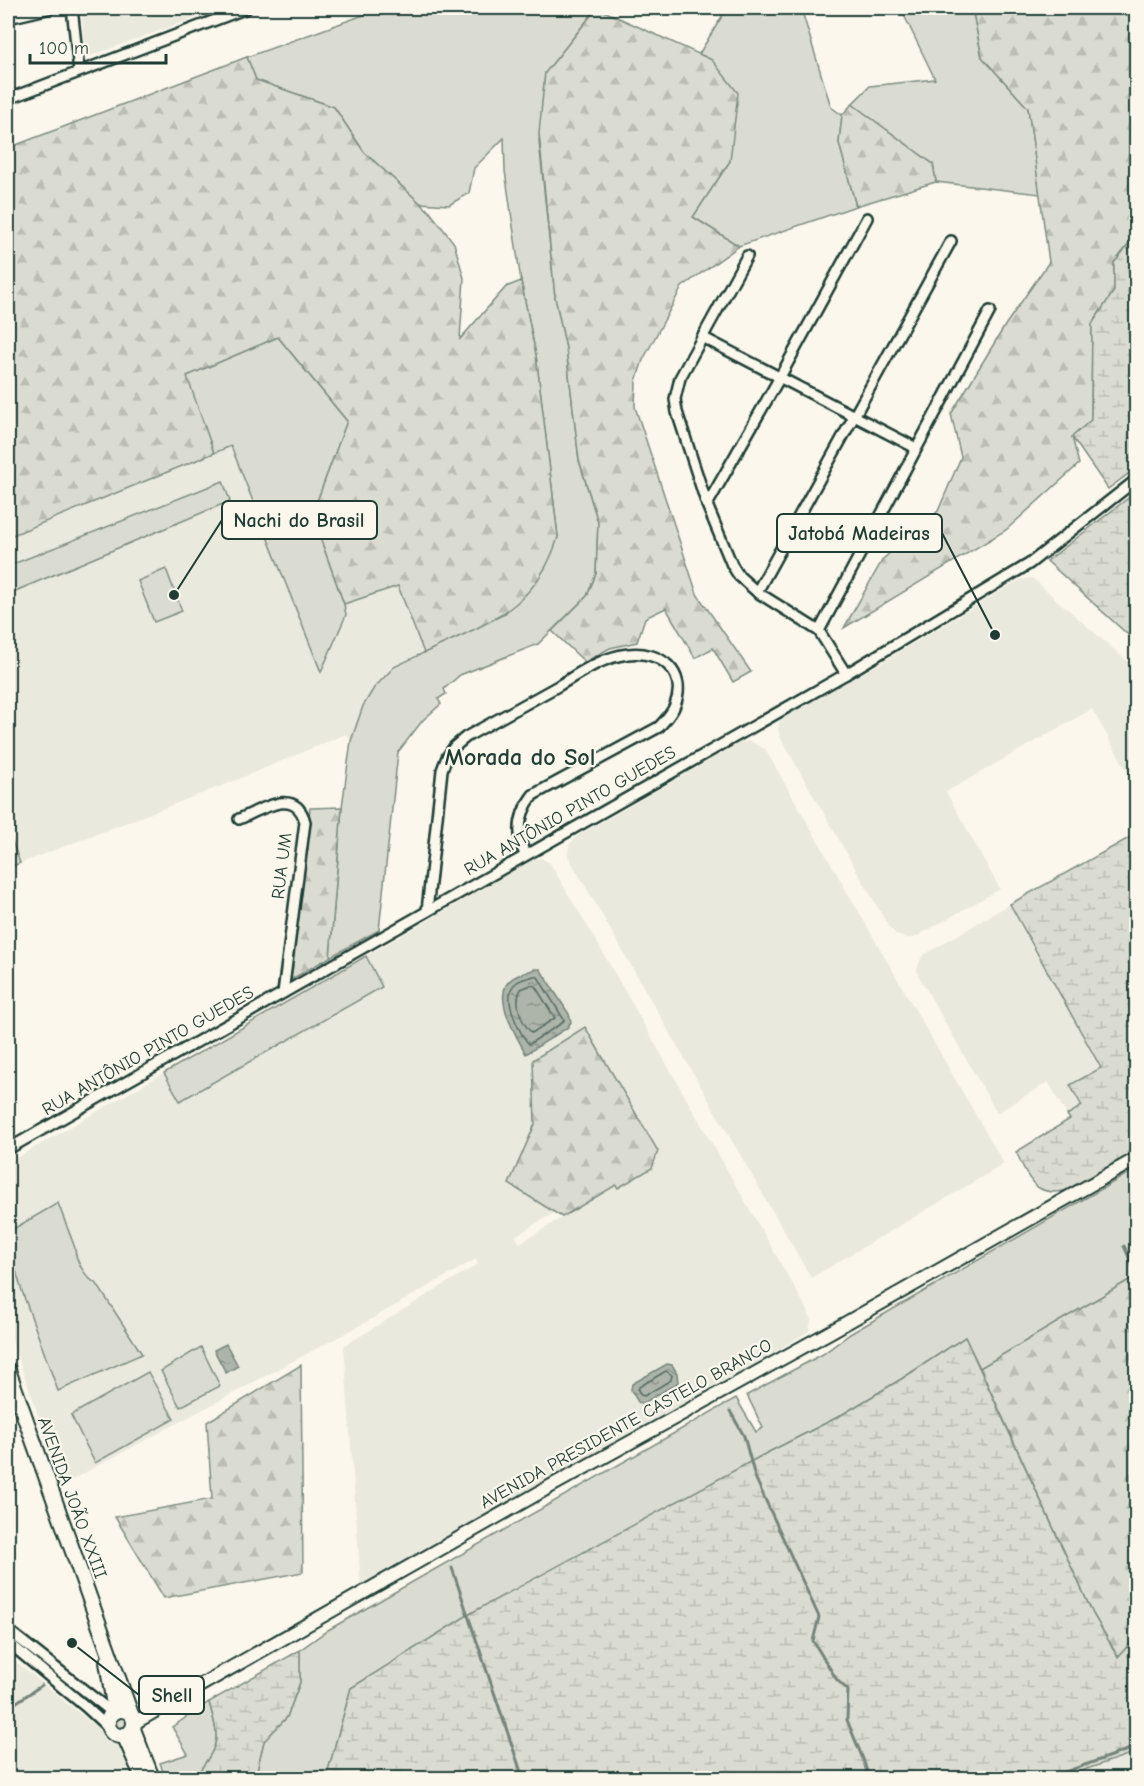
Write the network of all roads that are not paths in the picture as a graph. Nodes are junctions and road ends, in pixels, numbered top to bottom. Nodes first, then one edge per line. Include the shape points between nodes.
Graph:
1 (51, 8) edge
2 (72, 8) edge
3 (247, 8) edge
4 (8, 18) edge
5 (79, 71) junction
6 (8, 99) edge
7 (867, 218) dead end
8 (951, 241) dead end
9 (747, 256) dead end
10 (990, 311) dead end
11 (702, 337) junction
12 (780, 377) junction
13 (855, 416) junction
14 (916, 448) junction
15 (1137, 480) edge
16 (707, 505) junction
17 (757, 592) junction
18 (819, 631) junction
19 (846, 674) junction
20 (239, 819) dead end
21 (525, 855) junction
22 (427, 911) junction
23 (283, 993) junction
24 (8, 1149) edge
25 (1137, 1159) edge
26 (8, 1370) edge
27 (8, 1630) edge
28 (104, 1639) junction
29 (8, 1642) edge
30 (114, 1713) junction
31 (127, 1727) junction
32 (142, 1779) edge
33 (152, 1779) edge

1 - 4 street
2 - 5 street
3 - 5 street
5 - 6 street
7 - 12 street
8 - 13 street
9 - 11 street
10 - 14 street
11 - 12 street
11 - 16 street via 680,378 675,399
12 - 13 street
12 - 16 street
13 - 14 street
13 - 17 street
14 - 18 street
15 - 19 street, RUA ANTÔNIO PINTO GUEDES via 1029,564
16 - 17 street via 732,565
17 - 18 street
18 - 19 street
19 - 21 street, RUA ANTÔNIO PINTO GUEDES
20 - 23 street, RUA UM via 277,803 293,804 302,811 304,822
21 - 22 street, RUA ANTÔNIO PINTO GUEDES
21 - 22 street via 520,822 533,795 659,727 669,716 678,692 676,676 659,657 631,653 609,658 454,747 439,785
22 - 23 street, RUA ANTÔNIO PINTO GUEDES
23 - 24 street, RUA ANTÔNIO PINTO GUEDES
25 - 31 street, AVENIDA PRESIDENTE CASTELO BRANCO
26 - 28 main road, AVENIDA JOÃO XXIII
27 - 30 street
28 - 30 main road, AVENIDA JOÃO XXIII
28 - 31 main road, AVENIDA JOÃO XXIII
29 - 31 street via 86,1707
30 - 31 main road via 125,1710
30 - 31 main road, AVENIDA JOÃO XXIII via 109,1722
31 - 32 main road, AVENIDA JOÃO XXIII
31 - 33 main road, AVENIDA JOÃO XXIII

